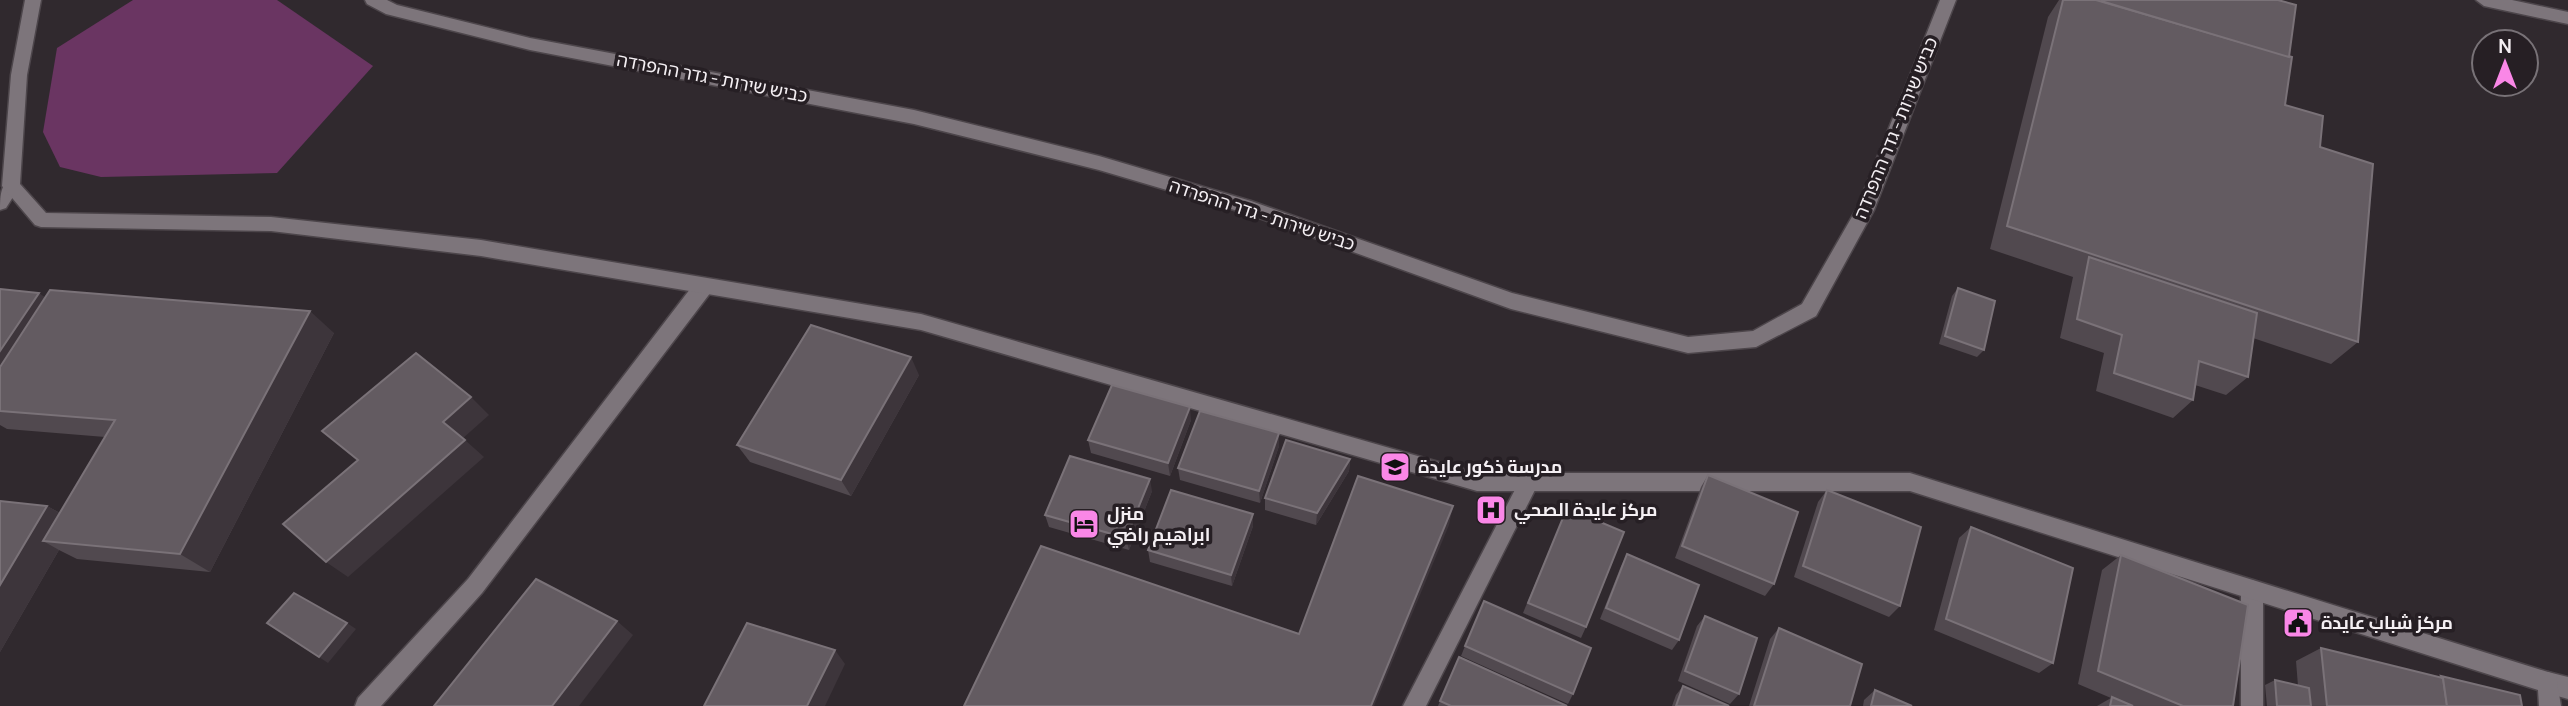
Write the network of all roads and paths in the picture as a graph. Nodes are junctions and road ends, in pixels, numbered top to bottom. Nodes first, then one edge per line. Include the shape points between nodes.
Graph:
1 (33, 0) edge
2 (373, 0) edge
3 (1948, 0) edge
4 (2484, 0) edge
5 (2568, 18) edge
6 (11, 186) junction
7 (0, 203) edge
8 (704, 286) junction
9 (1528, 482) junction
10 (2252, 590) junction
11 (2558, 686) edge
12 (366, 706) edge
13 (1414, 706) edge
14 (2252, 706) edge
15 (2550, 706) edge

1 - 6 street via 19,75
2 - 3 street, כביש שירות - גדר ההפרדה via 392,10 530,44 914,117 1099,163 1251,208 1511,301 1688,345 1756,339 1809,310 1865,210
4 - 5 street
6 - 7 street
6 - 8 street via 41,220 271,224 481,248
8 - 9 street via 921,322 1477,482
8 - 12 street via 475,586
9 - 10 street via 1910,482
9 - 13 street
10 - 11 street
10 - 14 street
11 - 15 street

